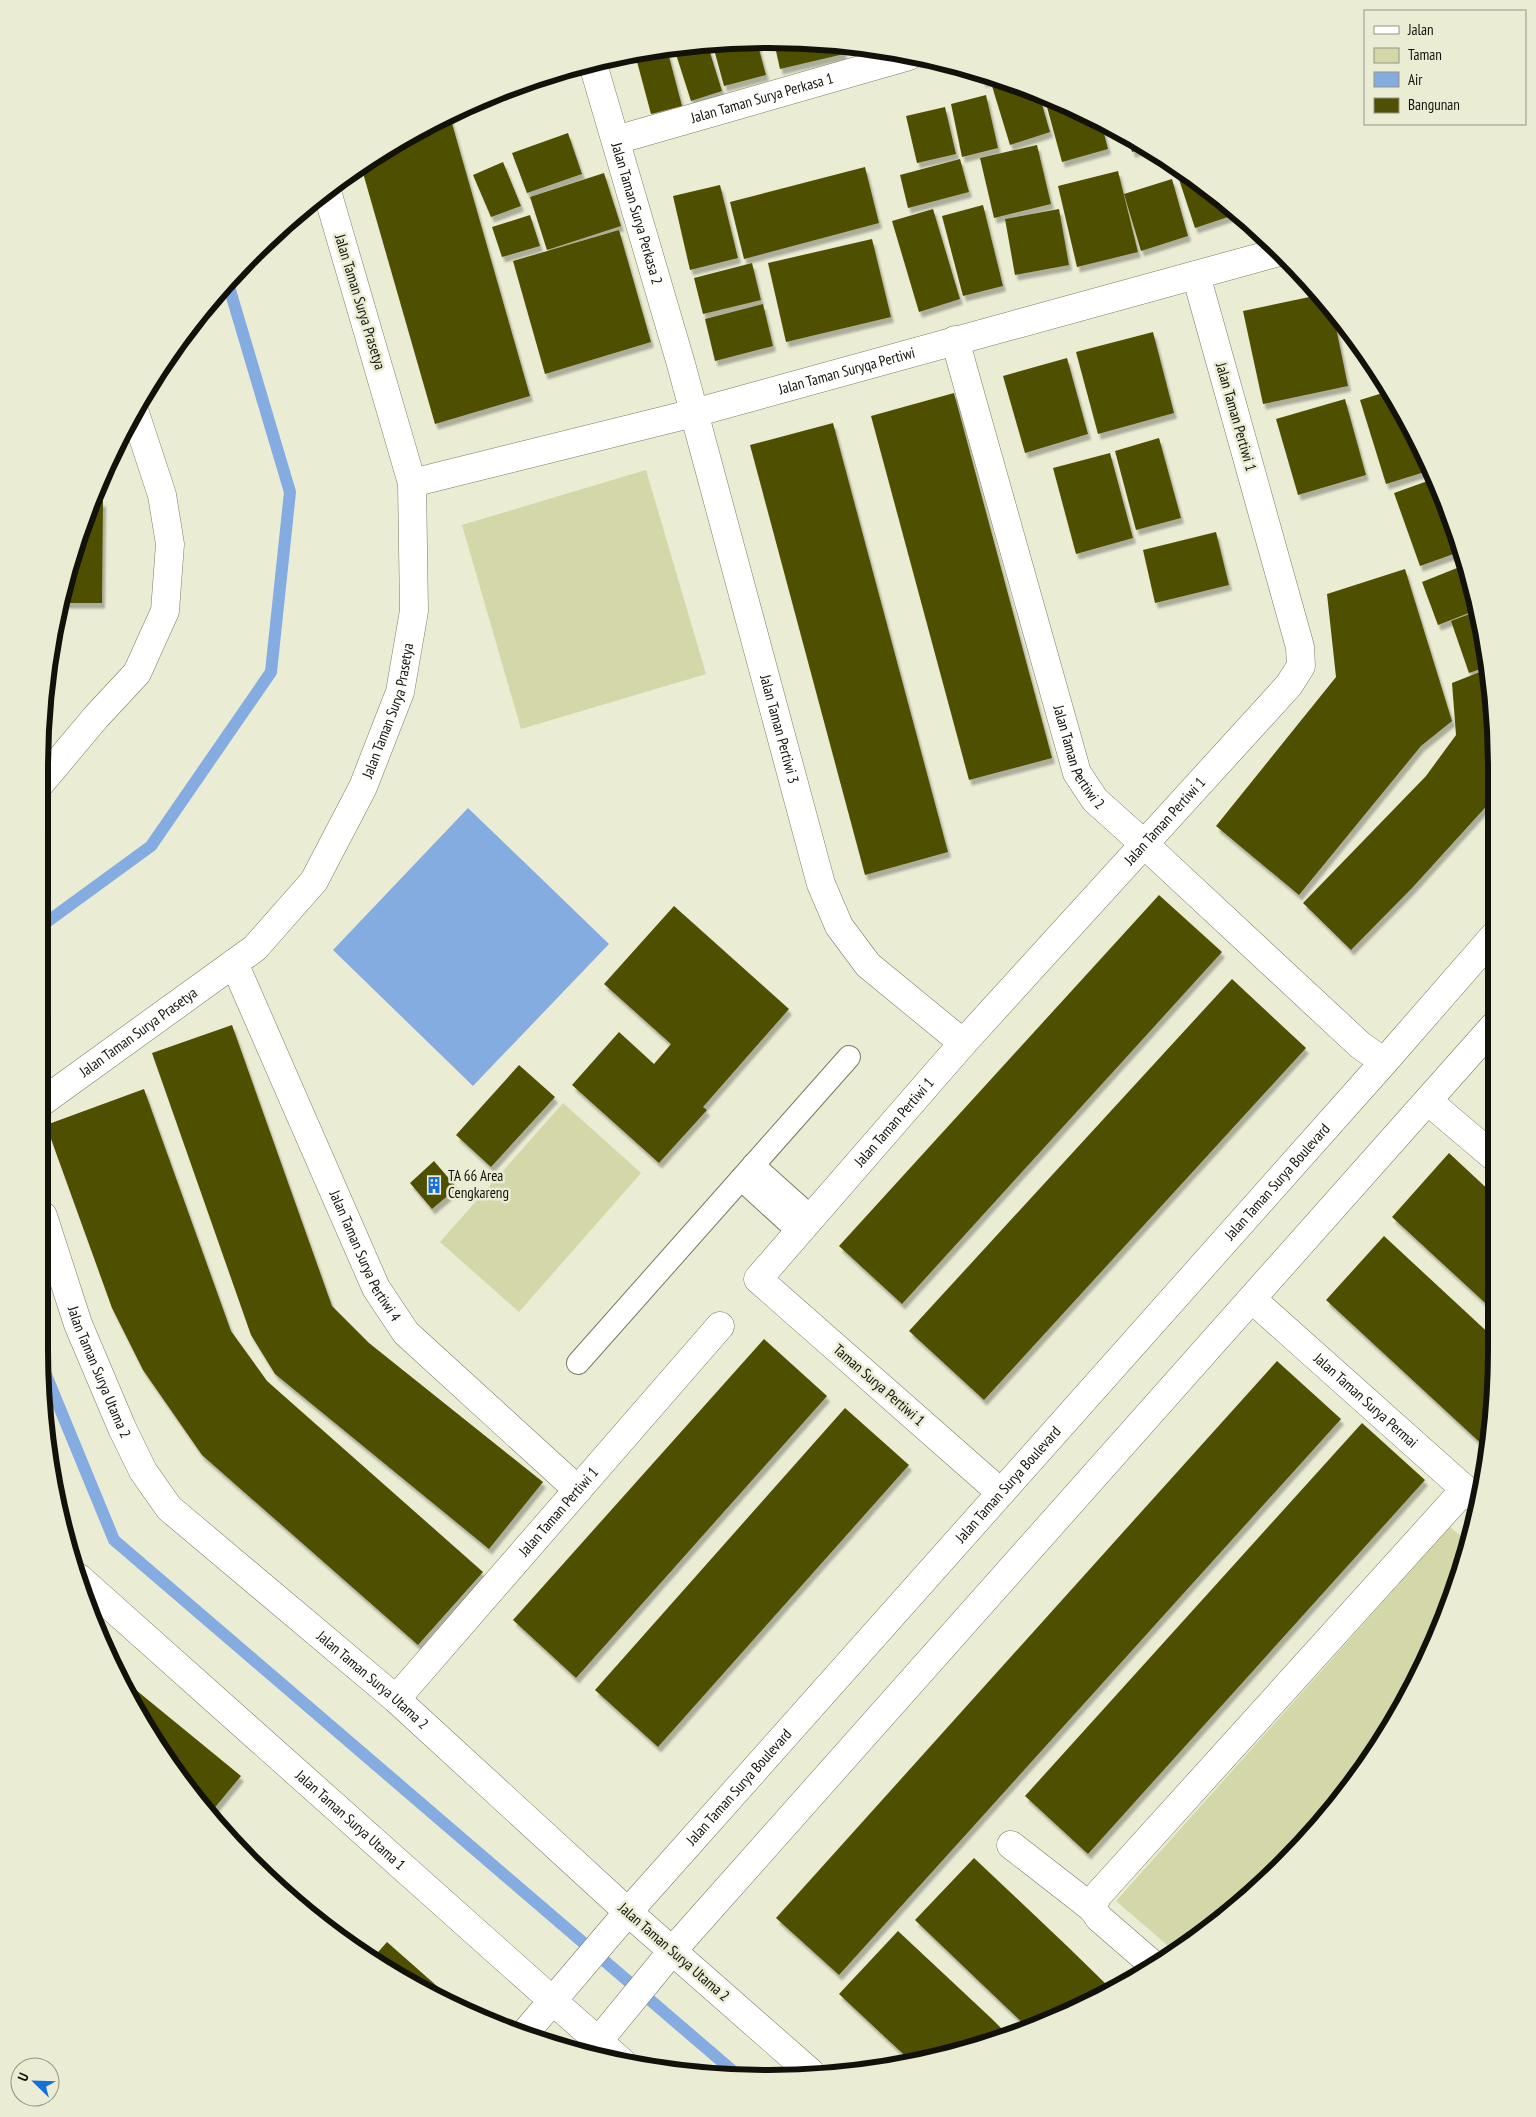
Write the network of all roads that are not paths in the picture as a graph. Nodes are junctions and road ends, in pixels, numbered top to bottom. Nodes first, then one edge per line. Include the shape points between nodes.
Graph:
1 (898, 59) edge
2 (594, 69) edge
3 (616, 140) junction
4 (328, 196) edge
5 (1272, 254) edge
6 (1196, 275) junction
7 (955, 340) junction
8 (681, 364) joint
9 (694, 413) junction
10 (136, 424) edge
11 (412, 483) junction
12 (48, 774) edge
13 (1144, 844) junction
14 (1488, 943) edge
15 (234, 963) junction
16 (1488, 1033) edge
17 (963, 1043) junction
18 (849, 1057) dead end
19 (1384, 1062) junction
20 (48, 1098) edge
21 (1428, 1101) junction
22 (1488, 1152) edge
23 (747, 1172) junction
24 (805, 1225) junction
25 (48, 1231) edge
26 (758, 1279) joint
27 (1253, 1300) junction
28 (720, 1326) dead end
29 (578, 1364) dead end
30 (578, 1490) junction
31 (1000, 1492) junction
32 (1472, 1495) edge
33 (88, 1586) edge
34 (396, 1699) junction
35 (1011, 1845) dead end
36 (1092, 1908) junction
37 (628, 1912) junction
38 (673, 1950) junction
39 (1148, 1960) edge
40 (553, 2001) junction
41 (528, 2028) edge
42 (593, 2048) edge
43 (806, 2068) edge

1 - 3 street, Jalan Taman Surya Perkasa 1
2 - 3 street, Jalan Taman Surya Perkasa 2
3 - 8 street, Jalan Taman Surya Perkasa 2
4 - 11 street, Jalan Taman Surya Prasetya
5 - 6 street, Jalan Taman Suryqa Pertiwi
6 - 7 street, Jalan Taman Suryqa Pertiwi
6 - 13 street, Jalan Taman Pertiwi 1 via 1300,647 1301,666 1289,685
7 - 9 street, Jalan Taman Suryqa Pertiwi
7 - 13 street, Jalan Taman Pertiwi 2 via 1076,773 1094,800
8 - 9 street, Jalan Taman Pertiwi 3
9 - 11 street, Jalan Taman Suryqa Pertiwi
9 - 17 street, Jalan Taman Pertiwi 3 via 821,884 839,926 868,964
10 - 12 street via 162,495 170,544 165,611 137,673
11 - 15 street, Jalan Taman Surya Prasetya via 414,611 400,692 363,787 314,881 254,948
13 - 17 street, Jalan Taman Pertiwi 1
13 - 19 street, Jalan Taman Pertiwi 2 via 1360,1045
14 - 19 street, Jalan Taman Surya Boulevard
15 - 20 street, Jalan Taman Surya Prasetya
15 - 30 street, Jalan Taman Surya Pertiwi 4 via 381,1295 406,1333
16 - 21 street
17 - 24 street, Jalan Taman Pertiwi 1
18 - 23 lane
19 - 31 street, Jalan Taman Surya Boulevard
21 - 22 street
21 - 27 street
23 - 24 lane
23 - 29 lane
24 - 26 street, Jalan Taman Pertiwi 1
25 - 34 street, Jalan Taman Surya Utama 2 via 78,1324 118,1419 143,1471 169,1508
26 - 31 street, Taman Surya Pertiwi 1
27 - 32 street, Jalan Taman Surya Permai
27 - 38 street
28 - 30 street, Jalan Taman Pertiwi 1
30 - 34 street, Jalan Taman Pertiwi 1
31 - 37 street, Jalan Taman Surya Boulevard
32 - 36 street via 1098,1895
33 - 40 street, Jalan Taman Surya Utama 1
34 - 37 street, Jalan Taman Surya Utama 2
35 - 36 street
36 - 39 street via 1099,1918
37 - 38 street, Jalan Taman Surya Utama 2
37 - 40 street, Jalan Taman Surya Boulevard
38 - 42 street
38 - 43 street, Jalan Taman Surya Utama 2
40 - 41 street, Jalan Taman Surya Boulevard
40 - 42 street, Jalan Taman Surya Utama 1

